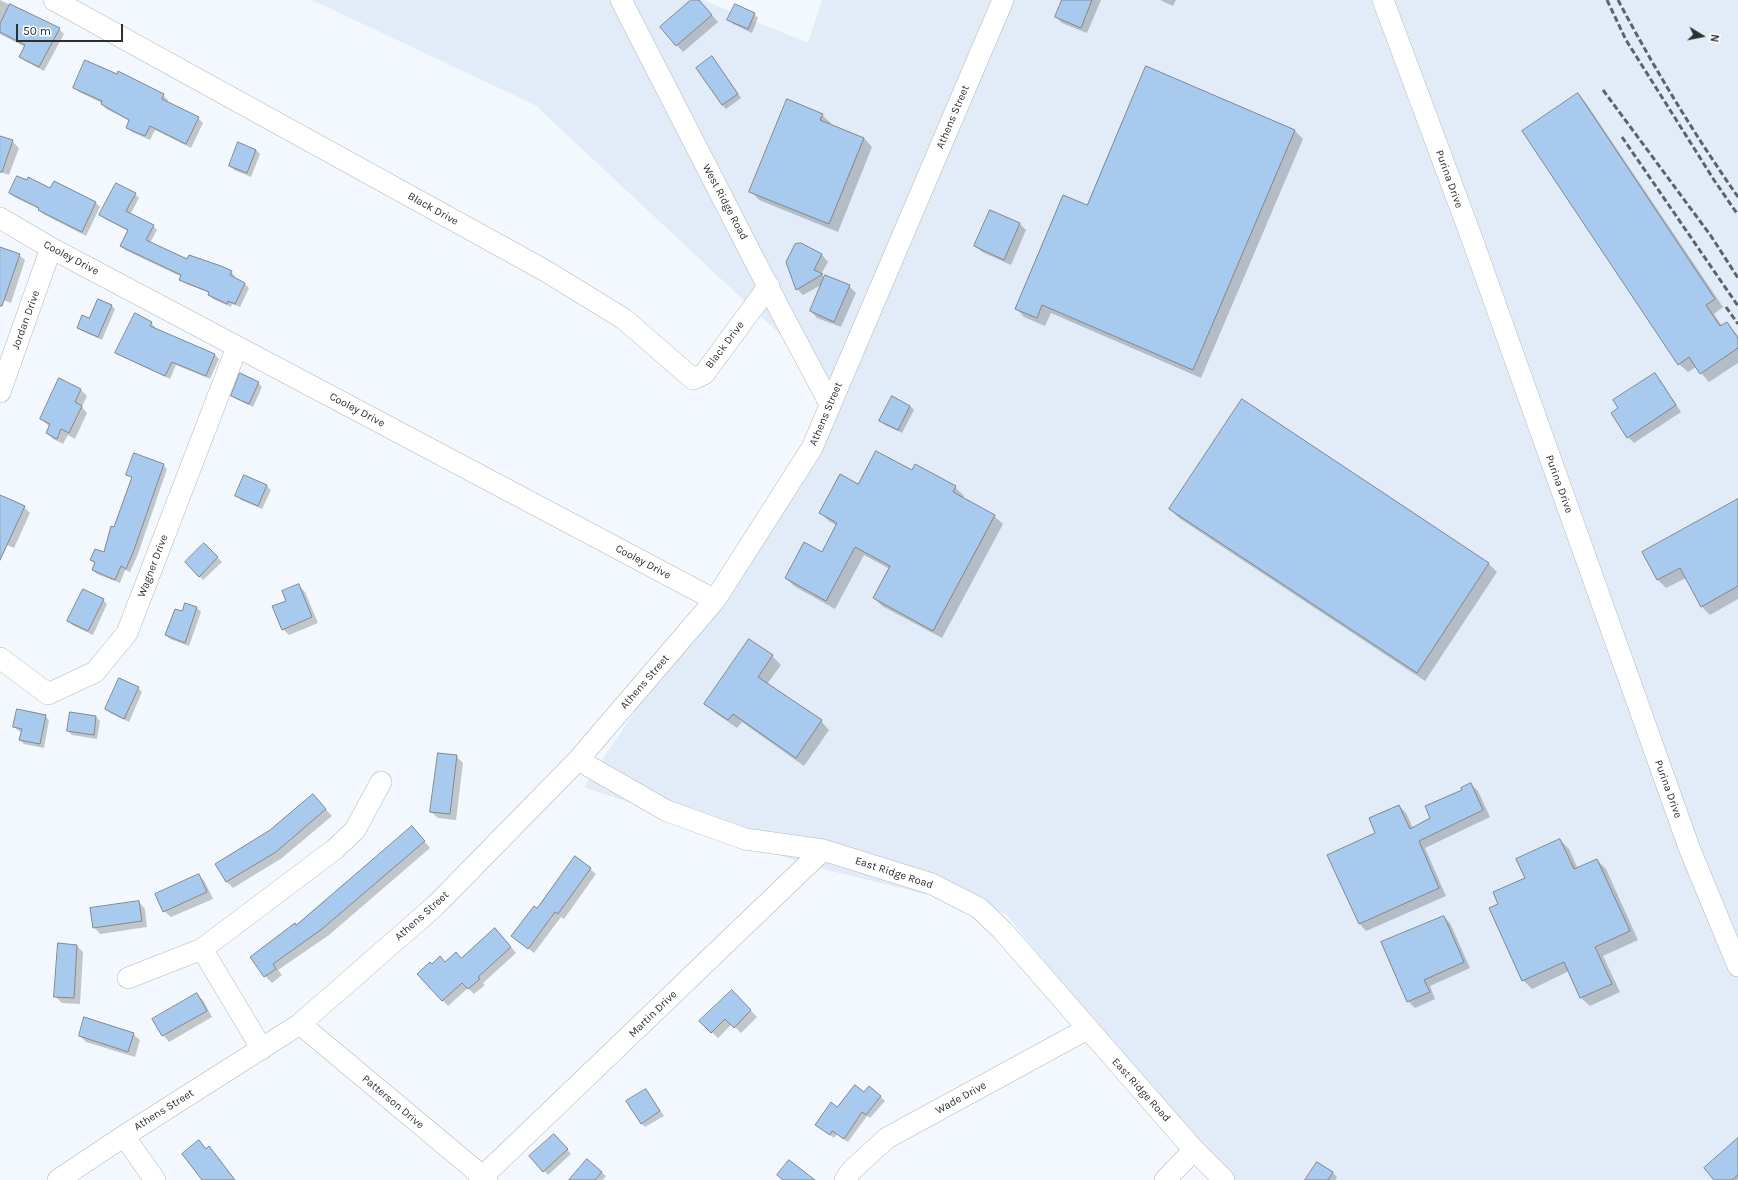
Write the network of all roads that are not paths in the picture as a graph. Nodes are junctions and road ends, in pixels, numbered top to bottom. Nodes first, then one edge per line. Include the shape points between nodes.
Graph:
1 (54, 0) edge
2 (621, 0) edge
3 (1003, 0) edge
4 (1383, 0) edge
5 (0, 218) edge
6 (52, 248) junction
7 (769, 286) junction
8 (237, 346) junction
9 (0, 392) edge
10 (830, 404) junction
11 (715, 600) junction
12 (0, 658) edge
13 (578, 760) junction
14 (381, 782) dead end
15 (823, 850) junction
16 (202, 949) junction
17 (1738, 966) edge
18 (128, 978) dead end
19 (300, 1024) junction
20 (1086, 1029) junction
21 (262, 1049) junction
22 (124, 1136) junction
23 (1194, 1150) junction
24 (483, 1179) edge
25 (58, 1180) edge
26 (155, 1180) edge
27 (845, 1180) edge
28 (1165, 1180) edge
29 (1224, 1180) edge

1 - 7 street, Black Drive via 544,270 624,320 693,379 704,374
2 - 7 street, West Ridge Road
3 - 10 street, Athens Street
4 - 17 street, Purina Drive via 1471,236 1690,850
5 - 6 street, Cooley Drive
6 - 8 street, Cooley Drive
6 - 9 street, Jordan Drive
7 - 10 street, West Ridge Road
8 - 11 street, Cooley Drive
8 - 12 street, Wagner Drive via 127,633 95,672 48,694
10 - 11 street, Athens Street via 812,448
11 - 13 street, Athens Street
13 - 15 street, East Ridge Road via 667,811 745,839
13 - 19 street, Athens Street via 436,905
14 - 16 street via 355,830 335,849
15 - 20 street, East Ridge Road via 932,884 979,908
15 - 24 street, Martin Drive
16 - 18 street
16 - 21 street
19 - 21 street, Athens Street
19 - 24 street, Patterson Drive
20 - 23 street, East Ridge Road
20 - 27 street, Wade Drive via 887,1138 852,1170
21 - 22 street, Athens Street
22 - 25 street, Athens Street
22 - 26 street
23 - 28 street
23 - 29 street, East Ridge Road

